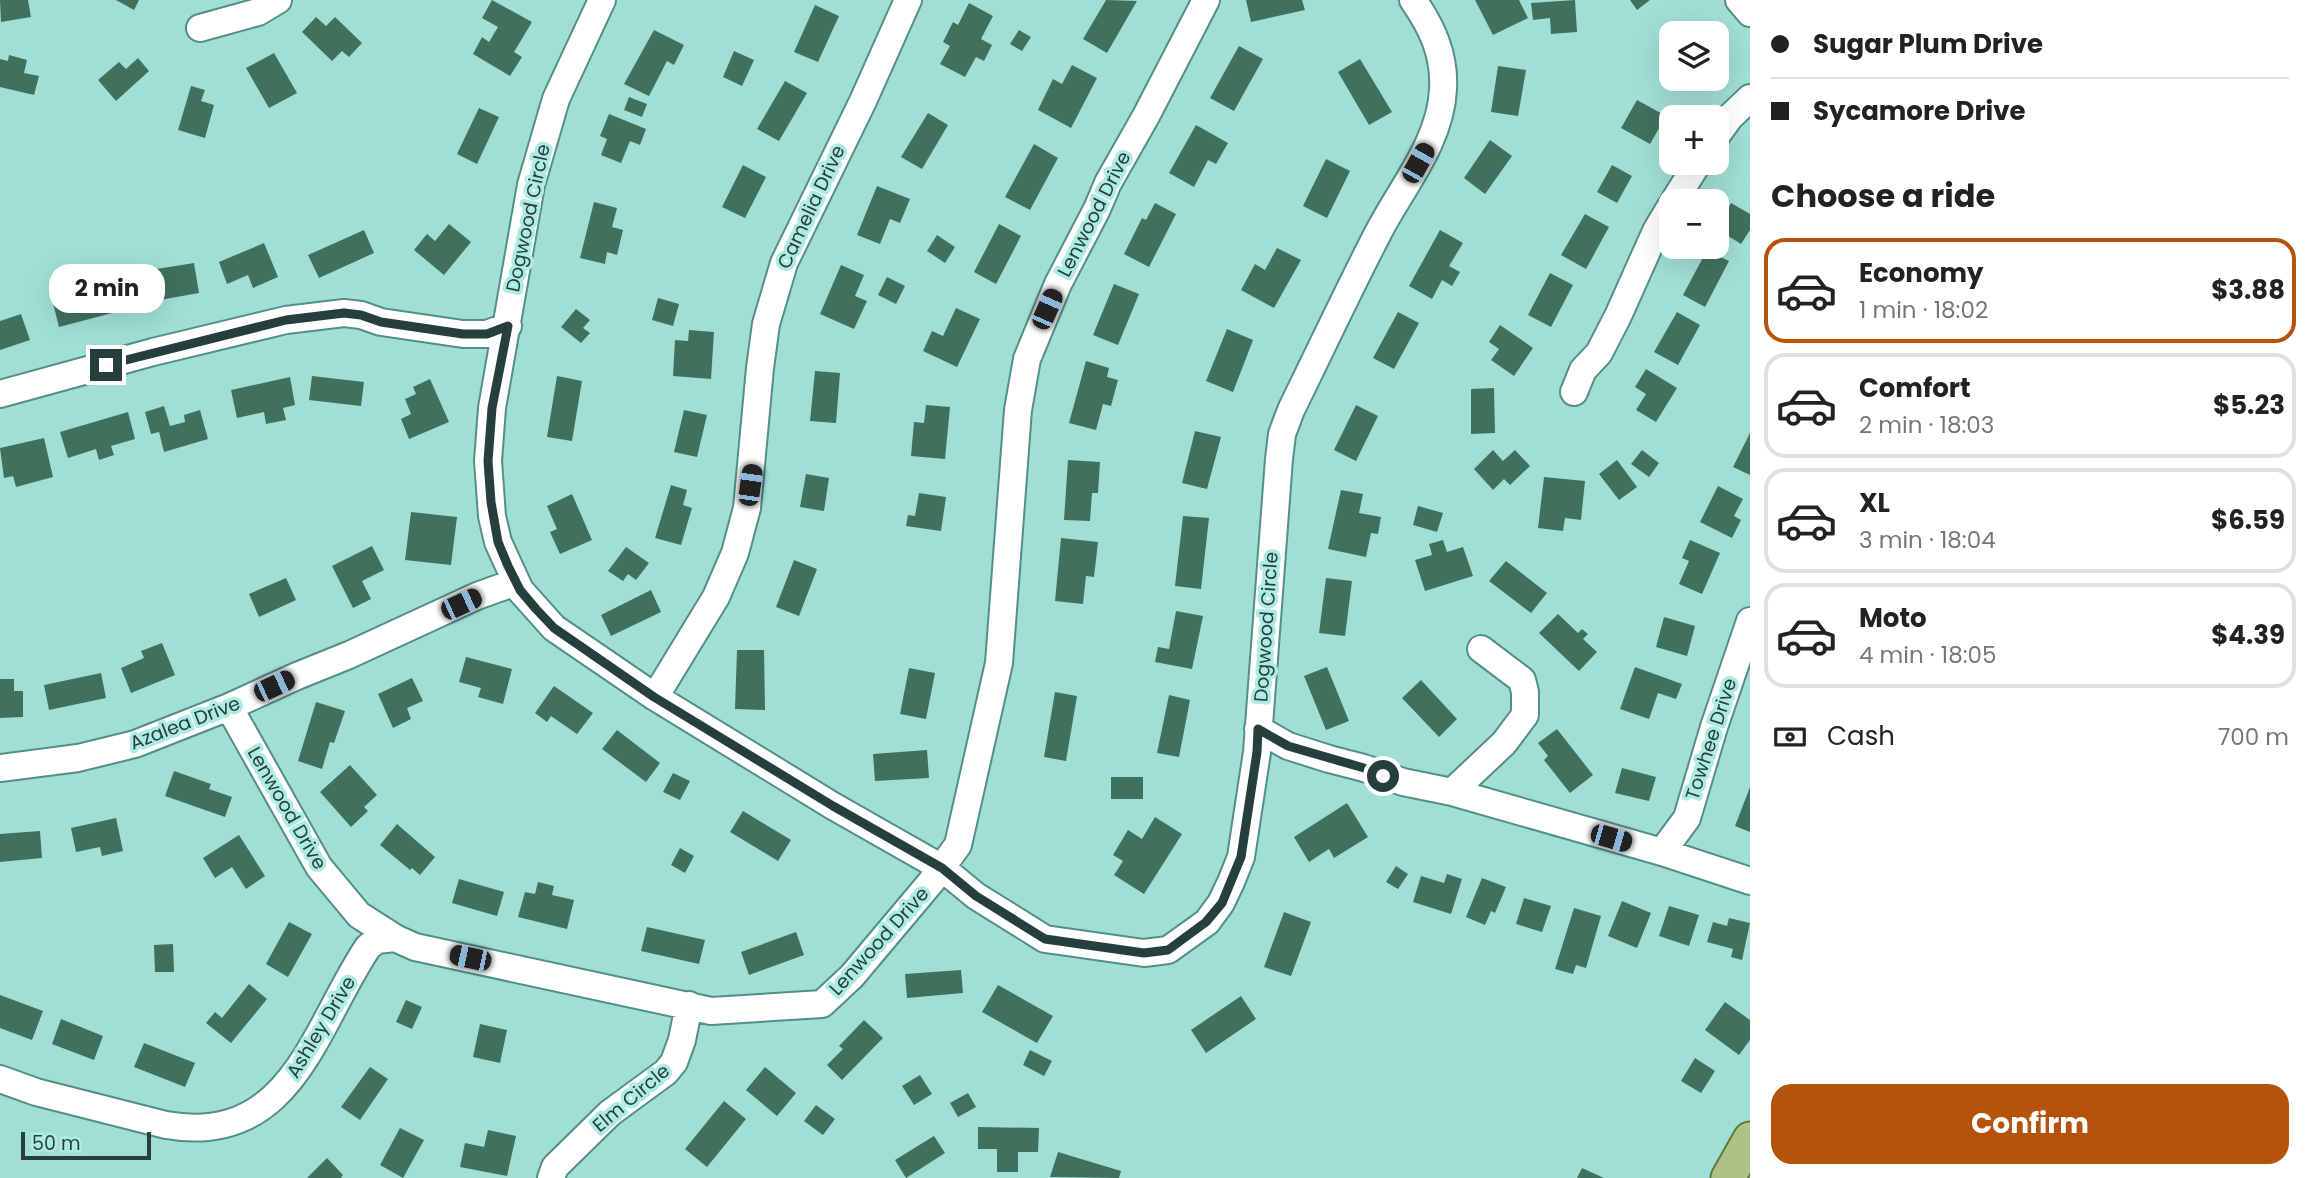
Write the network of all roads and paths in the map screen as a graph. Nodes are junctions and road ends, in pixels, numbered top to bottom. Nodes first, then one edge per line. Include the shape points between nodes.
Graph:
1 (278, 0) edge
2 (602, 0) edge
3 (908, 0) edge
4 (1206, 0) edge
5 (1413, 0) edge
6 (1739, 0) edge
7 (1750, 13) edge
8 (200, 28) dead end
9 (1750, 98) edge
10 (1729, 118) edge
11 (1659, 226) edge
12 (508, 326) junction
13 (1574, 392) dead end
14 (0, 394) edge
15 (516, 582) junction
16 (1749, 627) edge
17 (1481, 649) dead end
18 (654, 697) junction
19 (229, 707) junction
20 (1258, 729) junction
21 (0, 768) edge
22 (1452, 792) junction
23 (1662, 852) junction
24 (942, 868) junction
25 (1750, 881) edge
26 (395, 938) junction
27 (688, 1005) junction
28 (0, 1079) edge
29 (1750, 1139) edge
30 (551, 1178) edge
31 (1728, 1178) edge

1 - 8 street via 258,12
2 - 12 street, Dogwood Circle via 560,90 539,156
3 - 18 street, Camelia Drive via 784,263 766,324 747,508 735,553 716,597
4 - 24 street, Lenwood Drive via 1108,183 1027,359 1018,410 999,663 958,845
5 - 20 street, Dogwood Circle via 1436,40 1444,90 1431,139 1378,233 1282,434
6 - 7 street
9 - 10 street
11 - 13 street via 1612,328
12 - 14 street via 487,334 463,334 344,313 307,317 153,352
12 - 15 street, Dogwood Circle via 492,408 488,461 498,542
15 - 18 street, Dogwood Circle via 554,628
15 - 19 street, Azalea Drive
16 - 23 street, Towhee Drive via 1687,818
17 - 22 street via 1522,680 1525,715 1504,743
18 - 24 street, Dogwood Circle
19 - 21 street, Azalea Drive via 135,744 78,758
19 - 26 street, Lenwood Drive via 319,867 359,915
20 - 22 street via 1288,746 1403,782
20 - 24 street, Dogwood Circle via 1241,857 1231,883 1206,922 1168,950 1144,953 1045,939 976,896
22 - 23 street
23 - 25 street
24 - 27 street, Lenwood Drive via 852,976 822,1004 710,1011
26 - 27 street, Lenwood Drive via 415,947
26 - 28 street, Ashley Drive via 377,940 368,947 306,1059 284,1088 256,1111 223,1125 203,1129 166,1125
27 - 30 street, Elm Circle via 674,1062 610,1113 555,1167
29 - 31 main road

